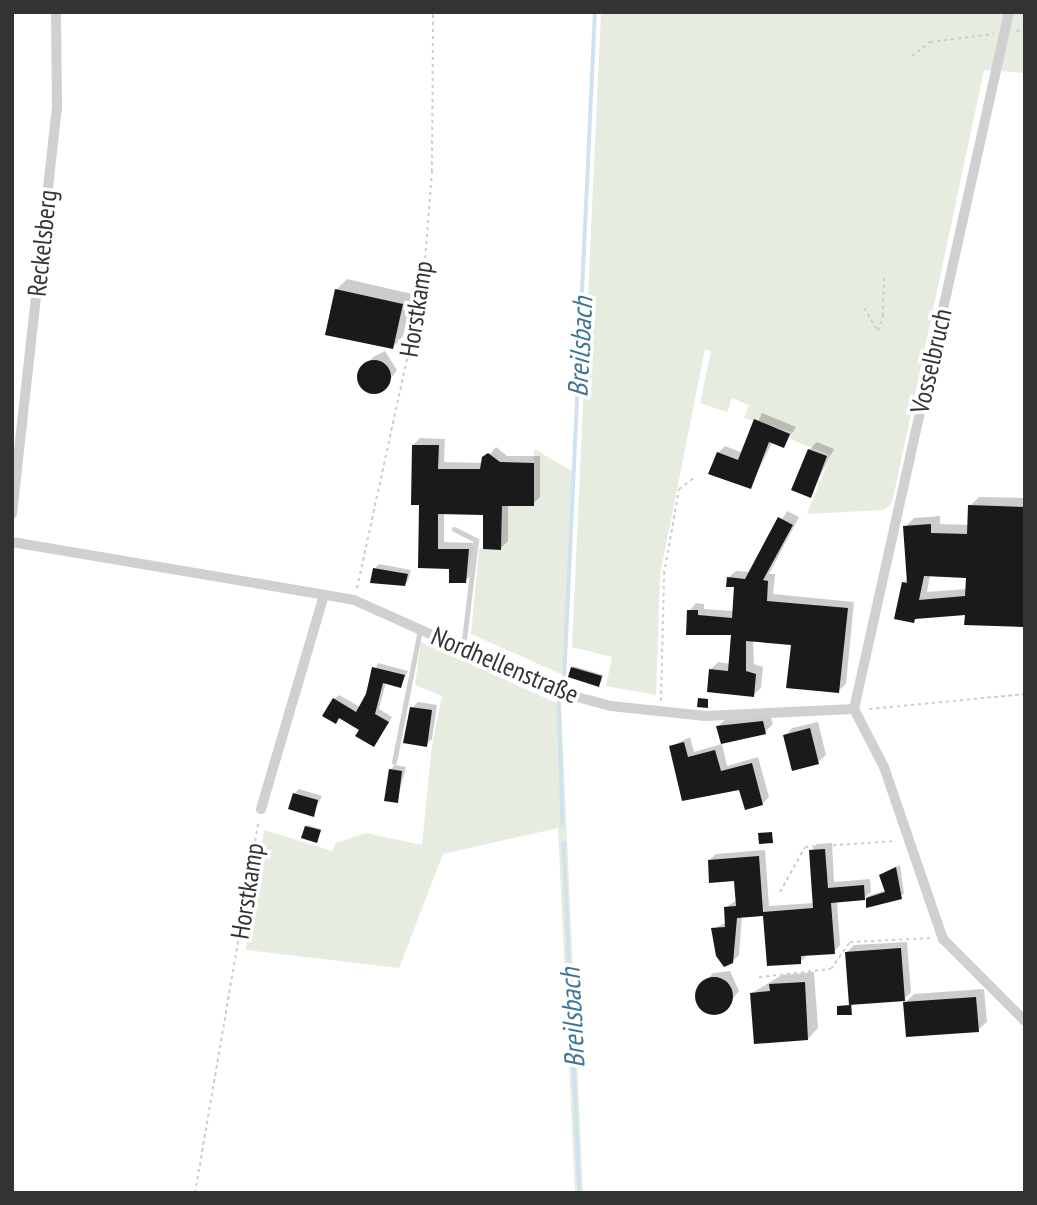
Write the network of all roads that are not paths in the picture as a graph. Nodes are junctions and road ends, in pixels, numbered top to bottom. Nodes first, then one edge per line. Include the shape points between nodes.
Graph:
1 (56, 12) edge
2 (1009, 12) edge
3 (12, 514) edge
4 (454, 529) dead end
5 (12, 542) edge
6 (324, 595) junction
7 (420, 629) junction
8 (463, 647) junction
9 (854, 709) junction
10 (394, 762) dead end
11 (261, 809) road end
12 (1025, 1021) edge

1 - 3 street, Reckelsberg via 57,109
2 - 9 street, Vosselbruch
4 - 8 lane via 476,540
5 - 6 street, Nordhellenstraße
6 - 7 street, Nordhellenstraße via 354,600
6 - 11 street, Horstkamp
7 - 8 street, Nordhellenstraße
7 - 10 lane
8 - 9 street, Nordhellenstraße via 562,693 611,706 705,716
9 - 12 street via 873,740 943,939

